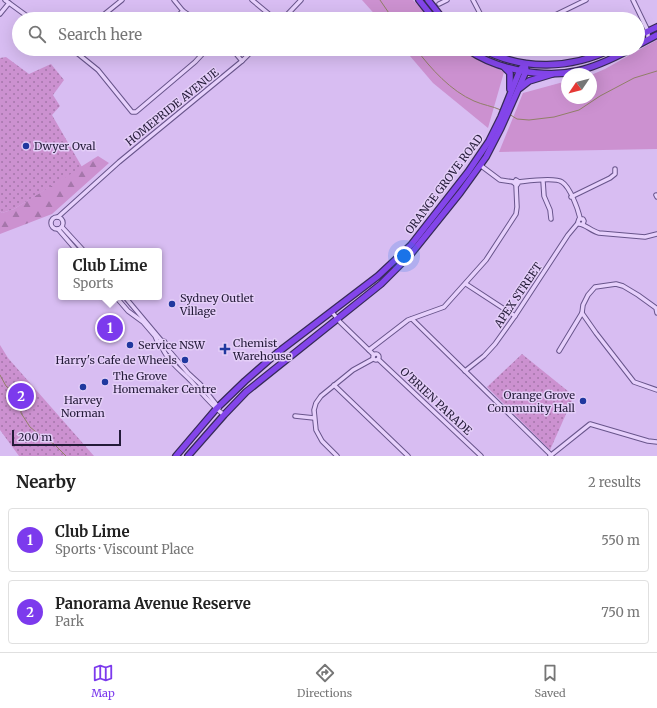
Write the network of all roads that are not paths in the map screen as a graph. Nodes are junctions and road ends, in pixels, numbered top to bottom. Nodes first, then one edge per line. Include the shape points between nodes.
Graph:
1 (122, 0) edge
2 (174, 0) edge
3 (252, 0) edge
4 (301, 0) edge
5 (419, 0) edge
6 (428, 0) edge
7 (447, 0) edge
8 (473, 0) edge
9 (586, 0) edge
10 (633, 0) edge
11 (7, 1) edge
12 (439, 4) dead end
13 (183, 10) joint
14 (22, 12) edge
15 (107, 12) edge
16 (186, 12) edge
17 (267, 12) edge
18 (290, 12) edge
19 (428, 12) edge
20 (437, 12) edge
21 (479, 12) edge
22 (561, 12) edge
23 (639, 12) edge
24 (0, 14) edge
25 (645, 25) edge
26 (657, 27) edge
27 (648, 31) junction
28 (645, 32) edge
29 (657, 35) edge
30 (648, 39) junction
31 (645, 41) edge
32 (81, 56) edge
33 (201, 56) edge
34 (238, 56) edge
35 (247, 56) edge
36 (478, 56) edge
37 (498, 56) edge
38 (597, 56) edge
39 (618, 56) edge
40 (242, 61) junction
41 (525, 64) junction
42 (503, 66) junction
43 (523, 70) junction
44 (554, 74) junction
45 (517, 92) junction
46 (508, 100) junction
47 (507, 109) junction
48 (503, 118) junction
49 (480, 165) junction
50 (615, 169) dead end
51 (544, 181) junction
52 (516, 183) junction
53 (572, 196) junction
54 (58, 217) junction
55 (551, 219) dead end
56 (580, 222) junction
57 (60, 228) junction
58 (657, 234) edge
59 (75, 248) edge
60 (81, 248) edge
61 (466, 284) junction
62 (118, 300) edge
63 (127, 300) edge
64 (656, 308) edge
65 (332, 312) junction
66 (582, 313) junction
67 (657, 313) edge
68 (515, 316) junction
69 (337, 319) junction
70 (412, 319) junction
71 (160, 342) junction
72 (163, 346) junction
73 (369, 350) junction
74 (559, 351) dead end
75 (373, 357) junction
76 (465, 371) junction
77 (334, 385) junction
78 (657, 390) edge
79 (217, 408) junction
80 (224, 415) junction
81 (295, 416) dead end
82 (314, 418) junction
83 (657, 442) edge
84 (176, 456) edge
85 (188, 456) edge
86 (337, 456) edge
87 (408, 456) edge
88 (481, 456) edge
89 (551, 456) edge

1 - 15 street
2 - 13 street
3 - 17 street
4 - 18 street
5 - 19 highway
6 - 20 highway
7 - 12 street
8 - 21 street
9 - 22 street
10 - 23 street
11 - 14 street
11 - 24 street
13 - 16 street
25 - 27 street
26 - 27 highway
27 - 28 highway
27 - 30 street
29 - 30 highway
30 - 31 highway
32 - 33 street via 98,70 132,112 136,112
34 - 40 street
35 - 40 street, HOMEPRIDE AVENUE
36 - 42 highway
37 - 41 highway
38 - 41 highway via 552,65
39 - 44 highway via 591,67
40 - 54 street, HOMEPRIDE AVENUE via 119,162
41 - 43 highway, ORANGE GROVE ROAD
42 - 43 highway
42 - 46 highway via 509,70 511,76
43 - 44 highway
43 - 45 highway, ORANGE GROVE ROAD
43 - 46 highway, ORANGE GROVE ROAD
44 - 45 highway via 529,80
45 - 47 highway, ORANGE GROVE ROAD
46 - 47 highway, ORANGE GROVE ROAD
47 - 48 highway, ORANGE GROVE ROAD
48 - 49 highway, ORANGE GROVE ROAD via 493,144
48 - 65 highway, ORANGE GROVE ROAD via 479,158 411,245 378,276
49 - 52 street via 500,180
49 - 69 highway, ORANGE GROVE ROAD via 399,267
50 - 53 street via 610,178
51 - 52 street
51 - 53 street via 562,182
51 - 55 street via 544,196
52 - 61 street via 516,214 486,260
53 - 56 street
54 - 57 street via 62,221
54 - 57 street via 54,218 51,224
56 - 58 street via 599,233 644,237
56 - 68 street, APEX STREET via 568,235
57 - 59 street
57 - 60 street
61 - 68 street
61 - 70 street via 444,307
62 - 71 street
63 - 71 street
64 - 66 street via 616,284 595,287 582,305
64 - 67 street
65 - 69 street
65 - 79 highway, ORANGE GROVE ROAD via 277,353
66 - 74 street
66 - 78 street via 634,382
68 - 76 street, APEX STREET via 495,344
69 - 73 street
69 - 80 highway, ORANGE GROVE ROAD via 255,384
70 - 73 street
70 - 76 street
71 - 72 street via 160,346
71 - 72 street via 165,342
72 - 79 street via 200,384
73 - 75 street
75 - 77 street
75 - 88 street, O'BRIEN PARADE via 375,354 378,355 378,359
76 - 89 street
77 - 82 street via 316,403
77 - 87 street
79 - 80 street
79 - 84 highway, ORANGE GROVE ROAD
80 - 85 highway, ORANGE GROVE ROAD
81 - 82 street
82 - 86 street via 319,437
83 - 89 street via 590,424

